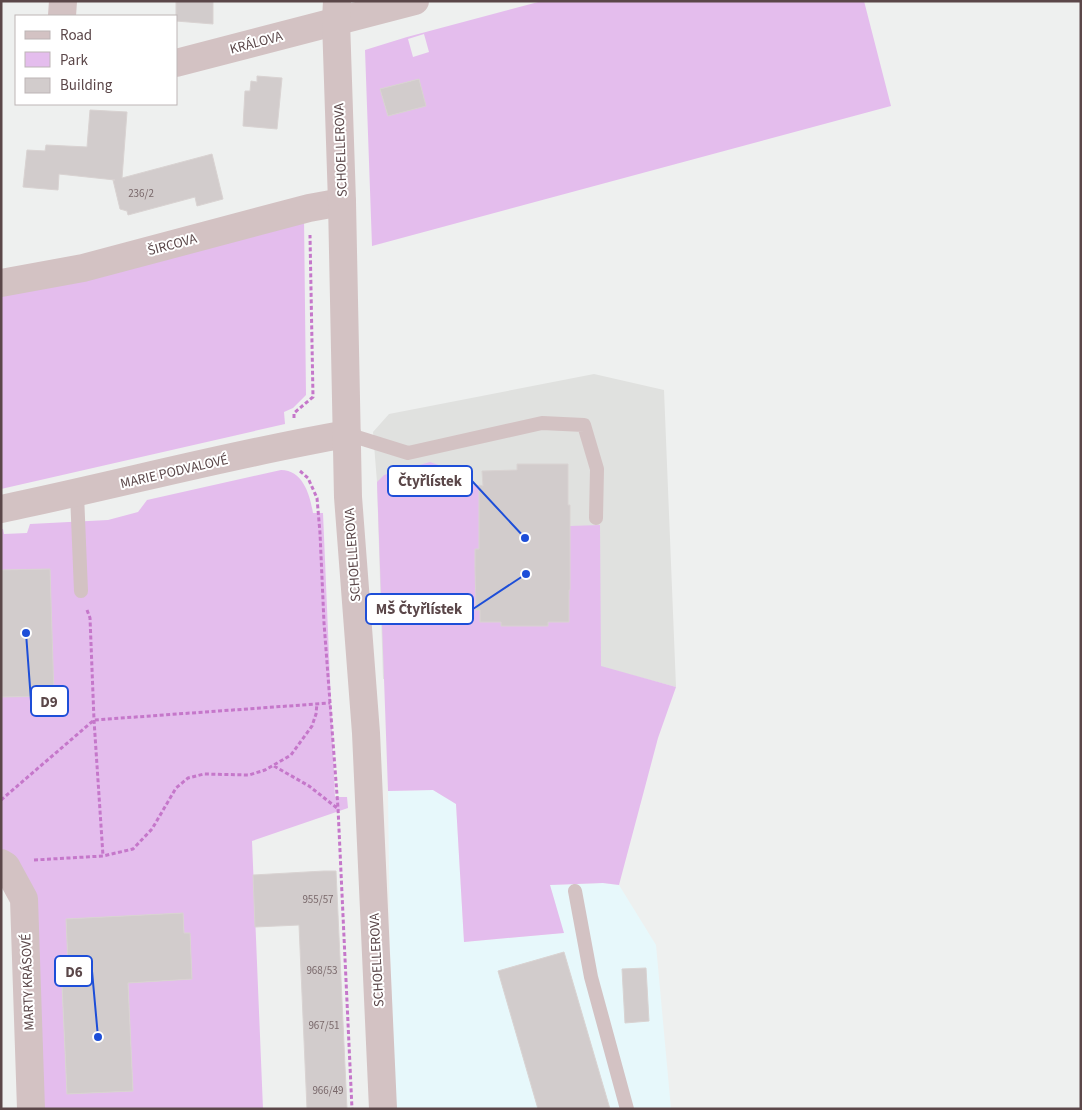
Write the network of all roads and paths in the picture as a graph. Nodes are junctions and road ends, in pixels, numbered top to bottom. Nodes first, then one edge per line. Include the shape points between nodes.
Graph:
1 (63, 1) edge
2 (415, 1) edge
3 (336, 11) edge
4 (62, 15) edge
5 (178, 62) edge
6 (342, 202) junction
7 (309, 208) junction
8 (1, 283) edge
9 (347, 434) junction
10 (293, 444) junction
11 (77, 494) junction
12 (1, 509) edge
13 (596, 518) dead end
14 (81, 591) joint
15 (330, 702) junction
16 (318, 703) junction
17 (94, 720) junction
18 (274, 766) junction
19 (1, 800) edge
20 (338, 808) junction
21 (103, 856) junction
22 (4, 864) edge
23 (575, 891) dead end
24 (31, 1109) edge
25 (352, 1109) edge
26 (383, 1109) edge
27 (627, 1109) edge

1 - 4 street
2 - 3 street, KRÁLOVA
3 - 5 street, KRÁLOVA
3 - 6 street, SCHOELLEROVA
6 - 7 street, ŠIRCOVA
6 - 9 street, SCHOELLEROVA
7 - 8 street, ŠIRCOVA via 83,268
7 - 10 path via 312,397 294,414
9 - 10 street, MARIE PODVALOVÉ
9 - 13 lane via 408,453 542,423 584,425 598,469
9 - 26 street, SCHOELLEROVA via 348,497 366,733
10 - 11 street, MARIE PODVALOVÉ
10 - 15 path via 292,463 308,478 317,498
11 - 12 street, MARIE PODVALOVÉ
11 - 14 lane
14 - 17 path via 90,618
15 - 16 path
15 - 20 path
16 - 17 path
16 - 18 path via 312,726 303,740 291,755
17 - 19 path
17 - 21 path
18 - 20 path
18 - 21 path via 249,775 204,774 188,778 176,788 152,829 134,850
20 - 25 path
21 - 22 path
22 - 24 street, MARTY KRÁSOVÉ via 24,899
23 - 27 lane via 591,977

